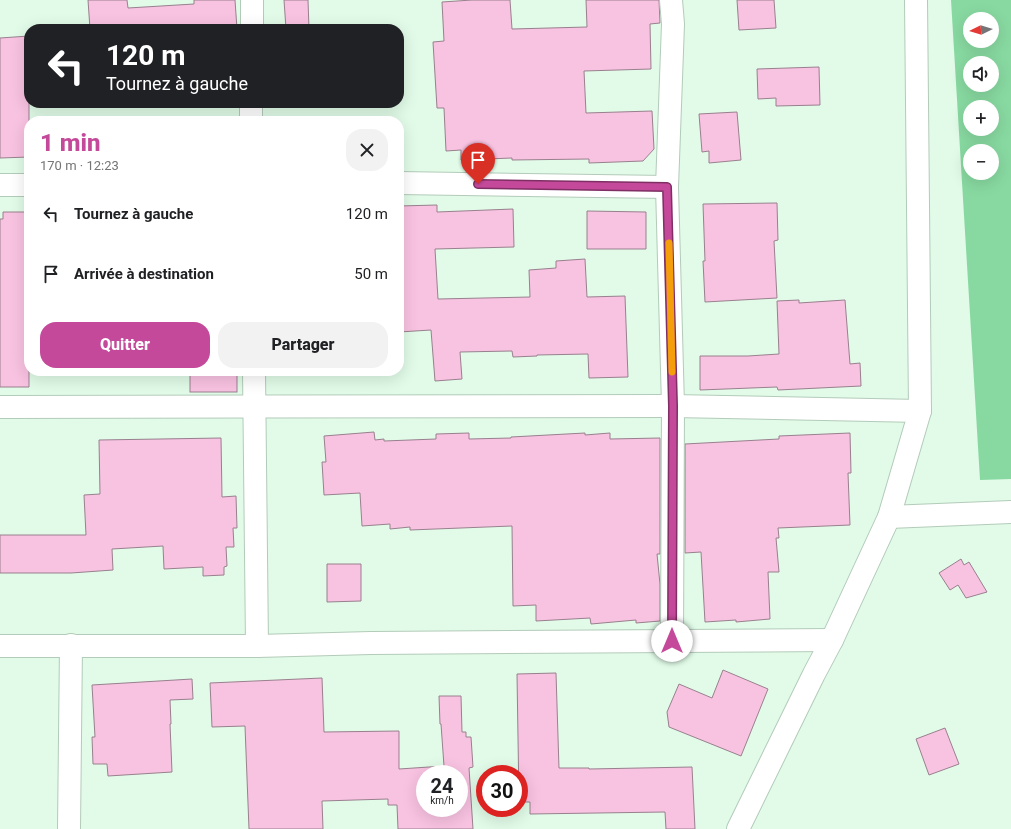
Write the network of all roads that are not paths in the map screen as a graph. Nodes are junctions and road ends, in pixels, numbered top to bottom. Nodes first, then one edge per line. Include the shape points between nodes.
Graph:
1 (252, 0) edge
2 (671, 0) edge
3 (916, 0) edge
4 (252, 24) edge
5 (404, 183) edge
6 (0, 185) edge
7 (24, 185) edge
8 (667, 187) junction
9 (254, 376) edge
10 (673, 406) junction
11 (0, 407) edge
12 (254, 408) junction
13 (920, 411) junction
14 (1011, 512) edge
15 (889, 517) junction
16 (832, 640) junction
17 (672, 641) junction
18 (70, 645) junction
19 (0, 646) edge
20 (257, 646) junction
21 (69, 829) edge
22 (738, 829) edge

1 - 4 street
2 - 8 street via 673,24
3 - 13 street
5 - 8 street
6 - 7 street
8 - 10 street
9 - 12 street
10 - 12 street
10 - 13 street
10 - 17 street
11 - 12 street
12 - 20 street
13 - 15 street
14 - 15 street
15 - 16 street
16 - 17 street
16 - 22 street
17 - 20 street
18 - 19 street
18 - 20 street
18 - 21 street

